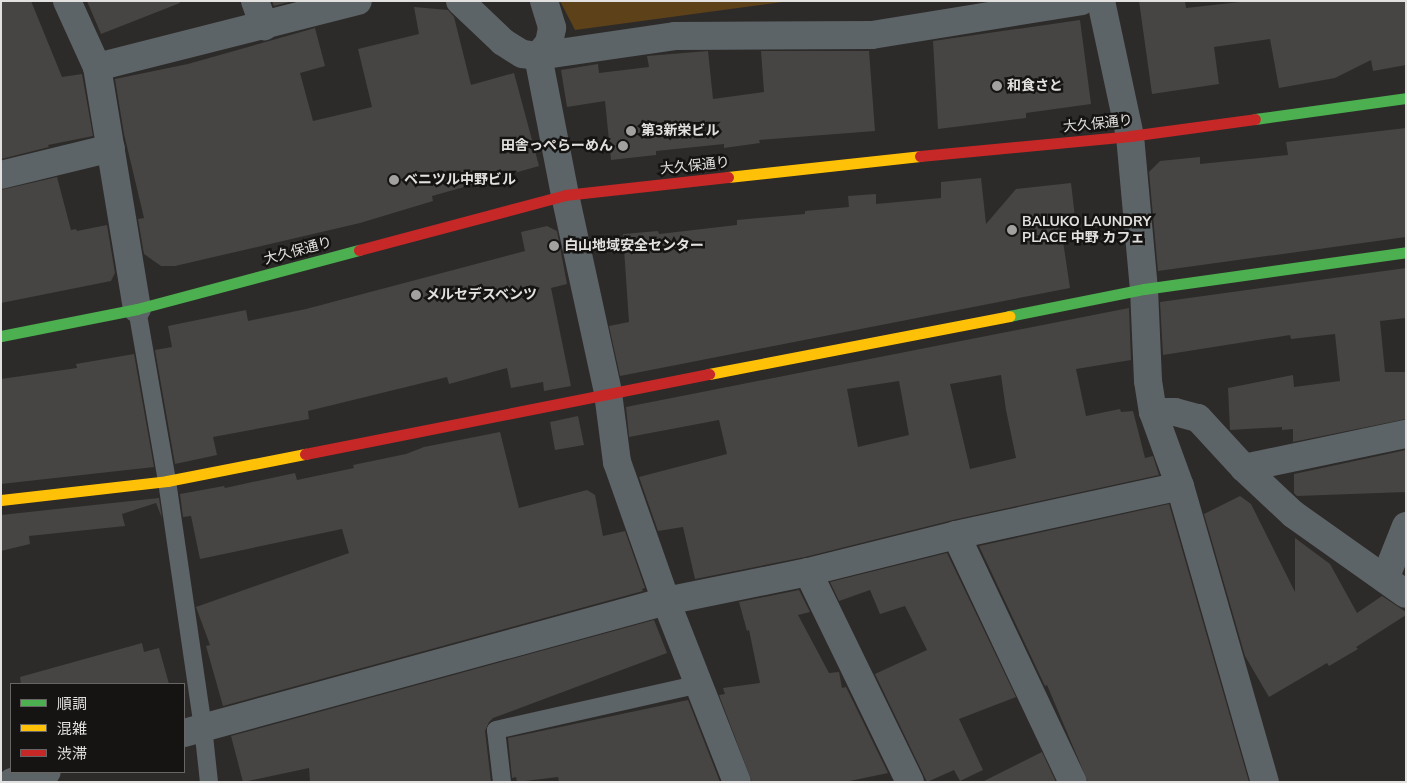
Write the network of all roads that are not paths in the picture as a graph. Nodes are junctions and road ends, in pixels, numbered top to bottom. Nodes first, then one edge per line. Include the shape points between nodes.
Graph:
1 (67, 1) edge
2 (358, 1) edge
3 (460, 1) edge
4 (544, 1) edge
5 (1081, 1) edge
6 (1101, 1) edge
7 (260, 14) edge
8 (538, 56) junction
9 (97, 67) junction
10 (1406, 98) edge
11 (1130, 136) junction
12 (111, 148) junction
13 (1, 175) edge
14 (565, 195) junction
15 (1406, 252) edge
16 (1144, 289) junction
17 (137, 309) junction
18 (1, 336) edge
19 (608, 393) junction
20 (1153, 412) junction
21 (1406, 434) edge
22 (1244, 468) junction
23 (167, 481) junction
24 (1180, 486) junction
25 (1, 500) edge
26 (1406, 526) edge
27 (956, 535) junction
28 (808, 572) junction
29 (1395, 586) edge
30 (666, 601) junction
31 (700, 684) junction
32 (194, 730) edge
33 (44, 773) edge
34 (12, 782) edge
35 (209, 782) edge
36 (502, 782) edge
37 (737, 782) edge
38 (910, 782) edge
39 (1073, 782) edge
40 (1265, 782) edge

1 - 9 street
2 - 7 street
3 - 8 street via 503,42 522,54
4 - 8 street via 552,28 549,43
5 - 8 street via 872,35 675,36
6 - 11 street
7 - 9 street
8 - 14 street
9 - 12 street
10 - 11 main road, 大久保通り
11 - 14 main road, 大久保通り
11 - 16 street
12 - 13 street
12 - 17 street
14 - 17 main road, 大久保通り
14 - 19 street
15 - 16 main road
16 - 19 main road
16 - 20 street via 1148,381
17 - 18 main road, 大久保通り
17 - 23 lane
19 - 23 main road
19 - 30 street via 617,462
20 - 22 street via 1175,412 1198,418
20 - 24 street
21 - 22 street
22 - 29 street via 1293,514
23 - 25 main road
23 - 32 lane
24 - 27 street
24 - 40 street
26 - 29 street
27 - 28 street
27 - 39 street
28 - 30 street
28 - 38 street
30 - 31 street
30 - 32 street
31 - 36 lane via 496,730
31 - 37 street
32 - 35 lane
33 - 34 street

